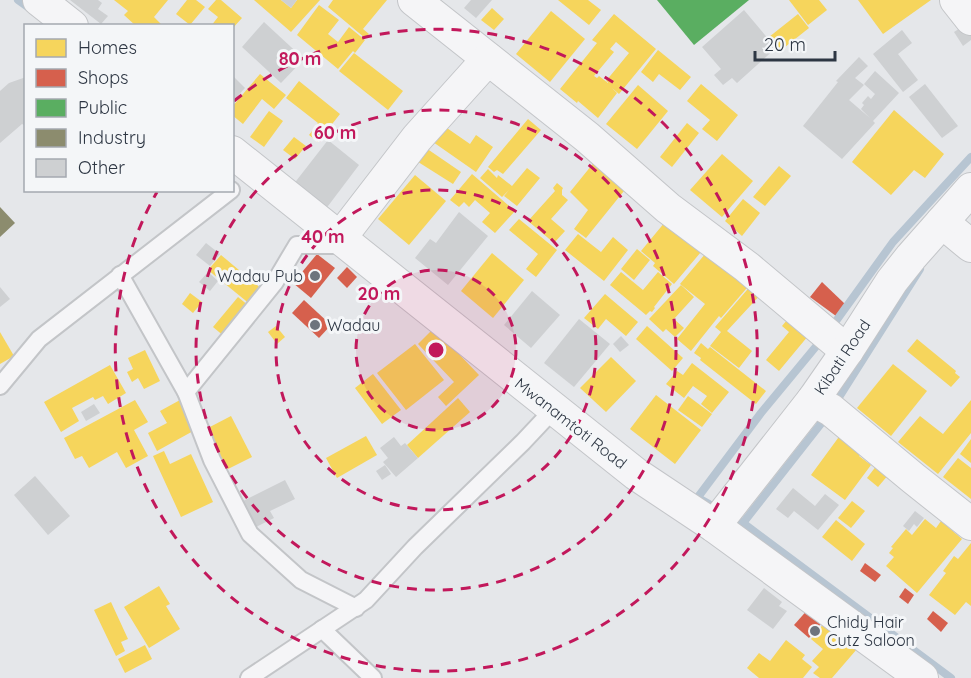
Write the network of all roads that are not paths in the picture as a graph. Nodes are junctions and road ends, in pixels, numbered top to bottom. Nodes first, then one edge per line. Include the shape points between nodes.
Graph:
1 (39, 0) edge
2 (414, 0) edge
3 (956, 0) edge
4 (971, 19) edge
5 (69, 24) edge
6 (488, 59) junction
7 (238, 175) edge
8 (971, 189) edge
9 (218, 192) edge
10 (942, 222) junction
11 (340, 238) junction
12 (971, 246) edge
13 (120, 275) junction
14 (847, 351) junction
15 (0, 386) edge
16 (186, 392) junction
17 (813, 400) junction
18 (554, 409) junction
19 (971, 524) edge
20 (714, 526) junction
21 (356, 608) junction
22 (322, 629) junction
23 (249, 678) edge
24 (373, 678) edge
25 (922, 678) edge

1 - 5 street
2 - 6 street
3 - 4 street
6 - 11 street via 417,138
6 - 14 street
7 - 11 street, Mwanamtoti Road
8 - 10 street, Kibati Road
9 - 13 lane
10 - 12 street
10 - 14 street, Kibati Road via 892,281
11 - 16 lane via 334,245 297,245 274,282
11 - 18 street, Mwanamtoti Road
13 - 15 lane via 39,339
13 - 16 lane
14 - 17 street, Kibati Road
16 - 21 lane via 212,460 250,534 301,580
17 - 19 street via 831,410
17 - 20 street, Kibati Road
18 - 20 street, Mwanamtoti Road via 636,474
18 - 21 lane
20 - 25 street, Mwanamtoti Road
21 - 22 lane
22 - 23 lane
22 - 24 lane

